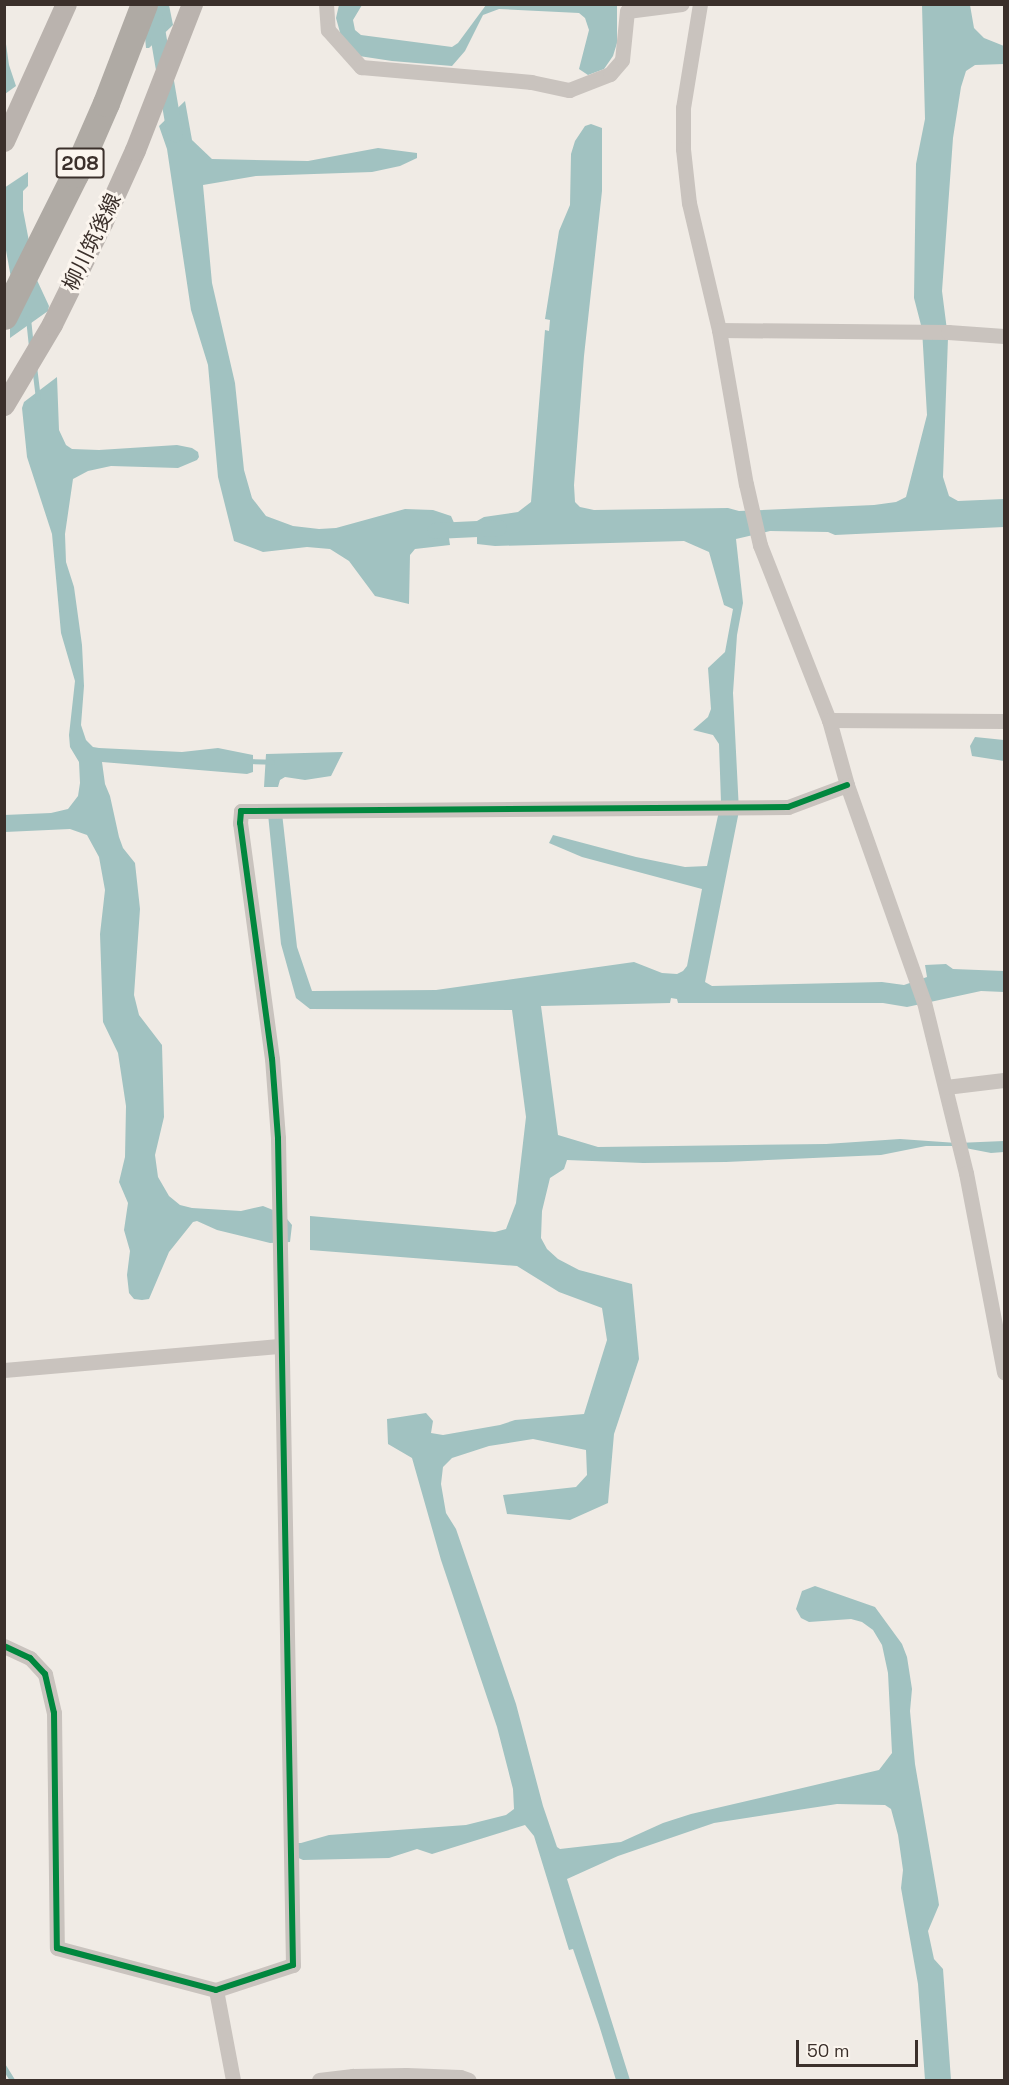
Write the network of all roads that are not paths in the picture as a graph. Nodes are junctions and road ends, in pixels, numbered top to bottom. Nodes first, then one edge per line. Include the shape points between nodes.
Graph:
1 (66, 4) edge
2 (134, 4) edge
3 (144, 4) edge
4 (192, 4) edge
5 (326, 4) edge
6 (682, 4) edge
7 (700, 4) edge
8 (625, 8) edge
9 (4, 141) edge
10 (4, 297) edge
11 (4, 316) edge
12 (718, 330) junction
13 (1005, 336) edge
14 (4, 405) edge
15 (829, 720) junction
16 (1005, 722) edge
17 (847, 785) junction
18 (1005, 1080) edge
19 (946, 1087) junction
20 (281, 1346) junction
21 (1002, 1357) edge
22 (4, 1370) edge
23 (1005, 1372) edge
24 (4, 1646) edge
25 (216, 1990) junction
26 (233, 2080) edge
27 (319, 2080) edge
28 (469, 2080) edge

1 - 9 main road
2 - 10 highway, 208 via 68,170
3 - 11 highway, 208 via 75,174
4 - 14 main road, 柳川筑後線 via 102,223 52,324
5 - 8 street via 328,30 361,66 531,82 569,90 610,74 622,60
6 - 8 street
7 - 12 street via 683,108 683,148 689,203
12 - 13 street
12 - 15 street via 760,545
15 - 16 street
15 - 17 street
17 - 19 street via 924,1002
17 - 20 street via 788,807 241,811 272,1059
18 - 19 street
19 - 21 street
20 - 22 street
20 - 25 street via 295,1958 289,1968
21 - 23 street
24 - 25 street via 30,1658 45,1674 54,1713 57,1948
25 - 26 street
27 - 28 street via 406,2075

